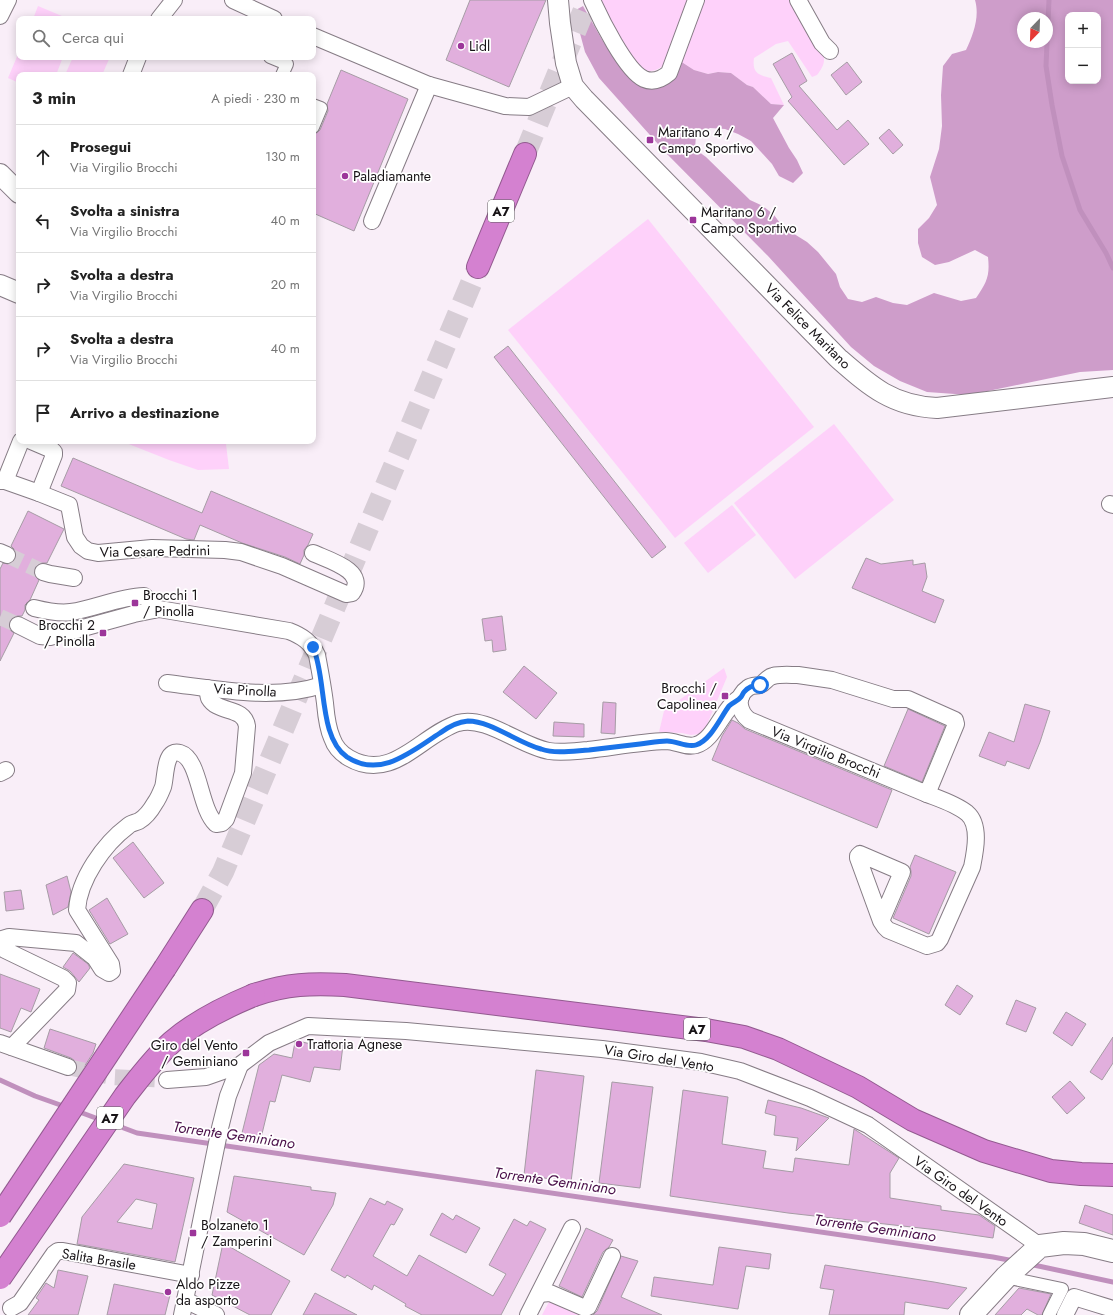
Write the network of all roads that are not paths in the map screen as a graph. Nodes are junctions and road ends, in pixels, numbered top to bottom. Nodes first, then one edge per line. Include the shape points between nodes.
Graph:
1 (8, 0) edge
2 (174, 0) edge
3 (232, 0) edge
4 (558, 0) edge
5 (592, 0) edge
6 (696, 0) edge
7 (798, 0) edge
8 (0, 16) edge
9 (161, 16) edge
10 (267, 16) edge
11 (316, 37) edge
12 (830, 51) dead end
13 (137, 60) edge
14 (277, 60) edge
15 (132, 72) edge
16 (283, 72) edge
17 (429, 85) junction
18 (573, 86) junction
19 (316, 106) edge
20 (316, 120) edge
21 (525, 154) tunnel mouth
22 (0, 174) edge
23 (16, 190) edge
24 (372, 221) dead end
25 (478, 267) tunnel mouth
26 (0, 284) edge
27 (16, 292) edge
28 (1113, 387) edge
29 (20, 444) edge
30 (38, 444) edge
31 (2, 481) edge
32 (39, 493) junction
33 (313, 553) dead end
34 (43, 572) tunnel mouth
35 (74, 578) dead end
36 (34, 608) dead end
37 (153, 610) junction
38 (18, 625) tunnel mouth
39 (167, 683) dead end
40 (322, 685) junction
41 (207, 688) junction
42 (741, 698) junction
43 (928, 794) junction
44 (202, 910) tunnel mouth
45 (881, 921) dead end
46 (6, 1045) edge
47 (240, 1065) junction
48 (68, 1067) tunnel mouth
49 (167, 1080) tunnel mouth
50 (1113, 1175) edge
51 (0, 1216) edge
52 (572, 1228) dead end
53 (1037, 1248) junction
54 (1113, 1251) edge
55 (612, 1256) dead end
56 (190, 1275) junction
57 (1006, 1277) junction
58 (0, 1278) edge
59 (539, 1294) junction
60 (11, 1308) edge
61 (183, 1308) edge
62 (1113, 1309) edge
63 (216, 1315) edge
64 (528, 1315) edge
65 (971, 1315) edge
66 (1049, 1315) edge
67 (1065, 1315) edge

1 - 8 street
2 - 9 street
3 - 10 street
4 - 18 street, Via Felice Maritano via 566,63
5 - 6 street via 608,34 630,67 639,77 652,81 669,73
7 - 12 street via 822,43
11 - 17 street
13 - 15 street
14 - 16 street via 287,64
17 - 18 street via 505,106 529,107
17 - 24 street
18 - 28 street, Via Felice Maritano via 838,358 883,394 920,408 936,408
19 - 20 street via 321,108
21 - 25 highway, A7
22 - 23 street
26 - 27 street
29 - 31 street, Via Cesare Pedrini
30 - 32 street via 54,452
31 - 32 street, Via Cesare Pedrini
32 - 33 street, Via Cesare Pedrini via 68,506 76,537 80,546 88,551 98,553 152,548 241,552 282,566 346,594 352,593 357,582 350,572
34 - 35 street
36 - 37 street via 51,612 70,612 144,596 150,601
37 - 38 street via 50,637 40,636
37 - 40 street via 300,634 313,647
39 - 41 street, Via Pinolla
40 - 41 street, Via Pinolla via 306,690 271,694
40 - 42 street via 328,727 334,744 349,758 362,764 376,766 400,758 450,726 467,721 485,724 535,747 554,752 667,741 698,745 709,736 729,707
41 - 46 street via 209,698 215,705 242,715 247,726 243,773 226,819 222,824 216,824 212,820 202,798 193,765 188,757 181,753 171,754 156,803 145,817 119,833 97,858 78,901 77,910 111,964 112,971 108,973 102,969 95,958 76,943 9,937 2,940 0,944 5,950 63,978 68,983 67,990
42 - 43 street, Via Virgilio Brocchi via 741,710 749,720
42 - 43 street via 748,688 760,685 771,676 812,676 908,700 955,720 956,724
43 - 45 street, Via Virgilio Brocchi via 968,814 973,821 975,842 972,867 937,943 923,945 888,930
44 - 51 highway, A7, bridge
46 - 48 street
47 - 49 street, Via Giro del Vento via 206,1077
47 - 53 street, Via Giro del Vento via 269,1043 308,1026 406,1031 602,1049 701,1062 747,1074 810,1098 868,1125
47 - 56 street via 228,1096 220,1128
50 - 58 highway, A7, bridge via 1051,1171 984,1151 913,1120 858,1087 778,1048 744,1037 706,1030 345,985 301,984 254,995 213,1014 172,1042 126,1096
52 - 59 street
53 - 54 main road via 1064,1243 1084,1244
53 - 57 main road
55 - 59 street via 588,1307 550,1293
56 - 60 street, Salita Brasile via 58,1251 20,1303
56 - 61 street
57 - 65 main road
57 - 66 street via 1062,1289
59 - 64 street
61 - 63 street
62 - 67 street via 1074,1297

